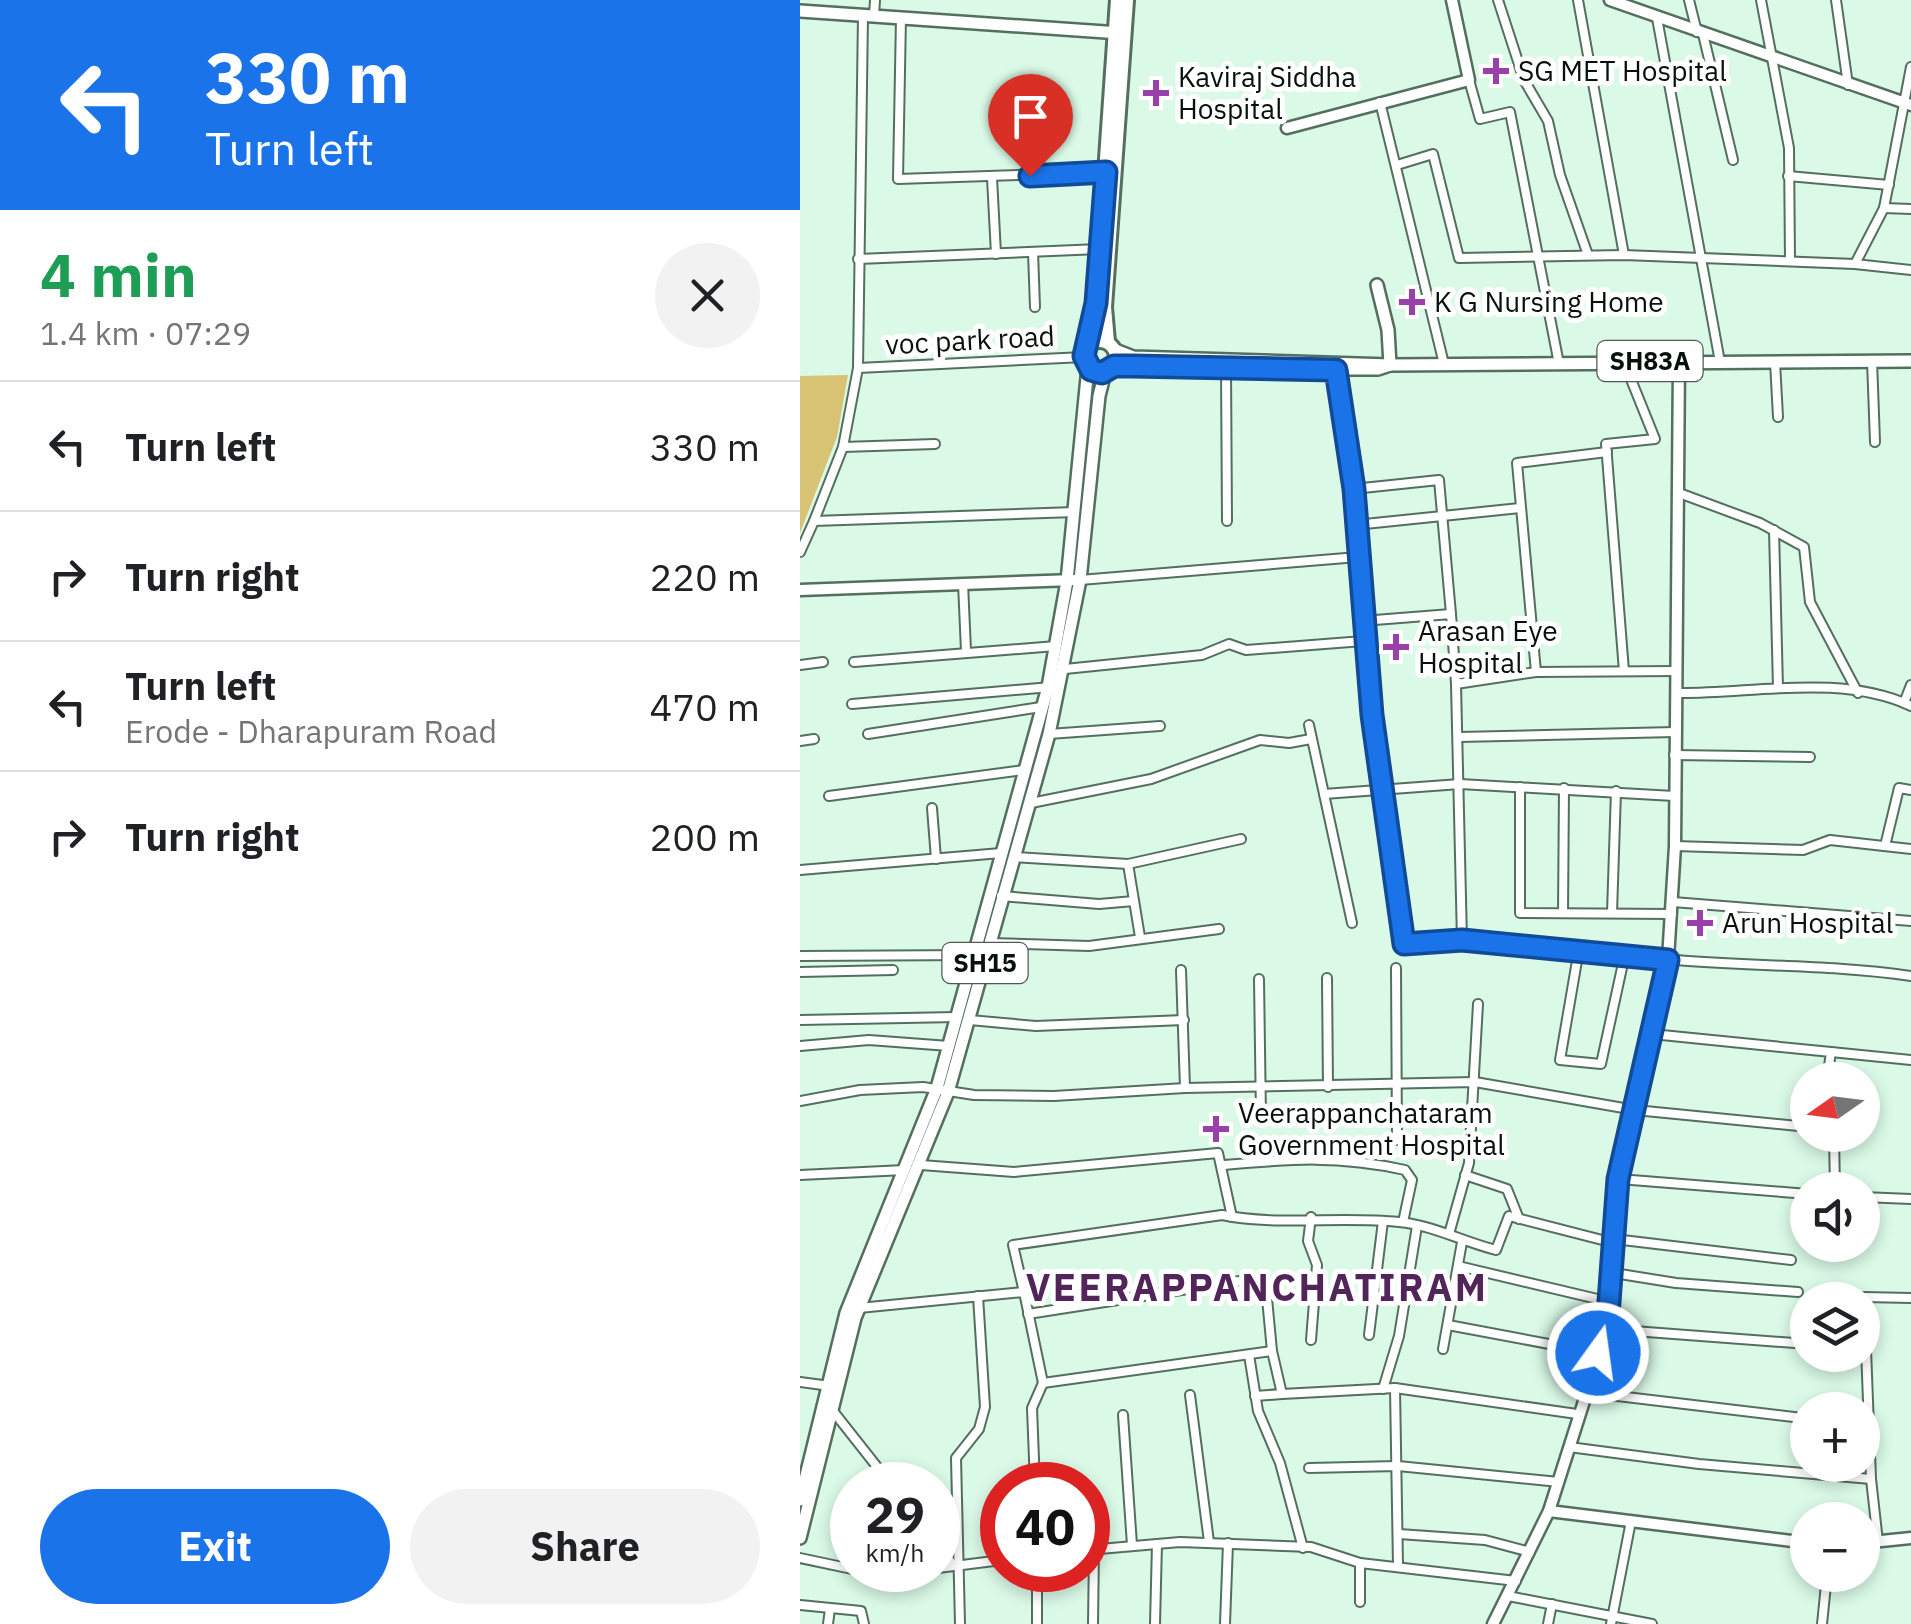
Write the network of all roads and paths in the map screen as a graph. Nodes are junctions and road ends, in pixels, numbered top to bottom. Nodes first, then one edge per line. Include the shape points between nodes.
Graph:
1 (875, 0) edge
2 (1117, 0) edge
3 (1127, 0) edge
4 (1452, 0) edge
5 (1498, 0) edge
6 (1578, 0) edge
7 (1610, 0) edge
8 (1689, 0) edge
9 (1760, 0) edge
10 (1836, 0) edge
11 (800, 11) edge
12 (869, 15) junction
13 (901, 17) junction
14 (1657, 18) junction
15 (1119, 32) junction
16 (1700, 33) junction
17 (1775, 60) junction
18 (1911, 67) edge
19 (1469, 80) junction
20 (1848, 85) junction
21 (1380, 102) junction
22 (1908, 105) edge
23 (1287, 128) dead end
24 (1734, 160) dead end
25 (1397, 165) junction
26 (1106, 172) junction
27 (1788, 176) junction
28 (992, 178) junction
29 (1888, 185) junction
30 (1884, 208) junction
31 (1911, 209) edge
32 (1100, 249) junction
33 (1033, 252) junction
34 (996, 254) junction
35 (1536, 255) junction
36 (1588, 255) junction
37 (1624, 255) junction
38 (1704, 258) junction
39 (858, 259) junction
40 (1790, 261) junction
41 (1854, 264) junction
42 (1911, 270) edge
43 (1377, 284) dead end
44 (1035, 308) dead end
45 (1112, 346) junction
46 (1086, 357) junction
47 (1872, 360) junction
48 (1680, 361) junction
49 (1774, 361) junction
50 (1911, 361) edge
51 (1624, 362) junction
52 (1720, 362) junction
53 (1444, 364) junction
54 (1559, 364) junction
55 (1334, 365) junction
56 (1390, 365) junction
57 (858, 368) junction
58 (1226, 368) junction
59 (1110, 370) junction
60 (1778, 417) dead end
61 (1678, 438) junction
62 (1655, 439) junction
63 (1874, 442) dead end
64 (935, 444) dead end
65 (843, 447) junction
66 (1607, 452) junction
67 (1354, 489) junction
68 (1678, 493) junction
69 (1520, 508) junction
70 (1075, 512) junction
71 (1442, 514) junction
72 (1228, 521) dead end
73 (814, 522) junction
74 (1355, 525) junction
75 (1774, 530) junction
76 (800, 552) edge
77 (1358, 557) junction
78 (1074, 580) junction
79 (963, 583) junction
80 (800, 590) edge
81 (1452, 614) junction
82 (1362, 620) junction
83 (1363, 641) junction
84 (1056, 646) junction
85 (966, 651) junction
86 (824, 662) dead end
87 (854, 662) dead end
88 (800, 665) edge
89 (1065, 669) junction
90 (1624, 671) junction
91 (1677, 671) junction
92 (1536, 672) junction
93 (1456, 684) junction
94 (1911, 685) edge
95 (1054, 687) junction
96 (1778, 688) junction
97 (1677, 693) junction
98 (1858, 693) junction
99 (852, 704) dead end
100 (1907, 704) edge
101 (1042, 707) junction
102 (1309, 725) dead end
103 (1160, 726) dead end
104 (1675, 732) junction
105 (868, 734) dead end
106 (1049, 734) junction
107 (1459, 737) junction
108 (814, 739) dead end
109 (1312, 739) junction
110 (800, 741) edge
111 (1674, 756) junction
112 (1810, 757) dead end
113 (1024, 770) junction
114 (1460, 784) junction
115 (1520, 787) junction
116 (1564, 788) junction
117 (1381, 790) junction
118 (1911, 790) edge
119 (1616, 791) junction
120 (1324, 794) junction
121 (829, 796) dead end
122 (1674, 796) junction
123 (1030, 803) junction
124 (932, 808) dead end
125 (1241, 839) dead end
126 (1675, 846) junction
127 (1886, 846) junction
128 (1911, 849) edge
129 (1008, 855) junction
130 (936, 859) junction
131 (1128, 864) junction
132 (800, 870) edge
133 (1002, 896) junction
134 (1134, 901) junction
135 (1673, 902) junction
136 (1563, 913) junction
137 (1612, 913) junction
138 (1672, 914) junction
139 (1911, 921) edge
140 (1352, 923) dead end
141 (1219, 930) dead end
142 (1140, 936) junction
143 (1462, 940) junction
144 (990, 943) junction
145 (1578, 949) junction
146 (974, 954) junction
147 (1624, 954) junction
148 (800, 956) edge
149 (1668, 960) junction
150 (1396, 968) dead end
151 (893, 970) dead end
152 (1181, 970) dead end
153 (800, 972) edge
154 (1911, 976) edge
155 (1327, 978) dead end
156 (1259, 979) dead end
157 (1478, 1004) dead end
158 (963, 1019) junction
159 (800, 1020) edge
160 (1184, 1020) junction
161 (1652, 1034) junction
162 (800, 1046) edge
163 (949, 1046) junction
164 (1831, 1052) junction
165 (1911, 1060) edge
166 (1830, 1062) edge
167 (1397, 1082) junction
168 (1475, 1082) junction
169 (1328, 1086) junction
170 (1260, 1087) junction
171 (1186, 1088) junction
172 (942, 1090) junction
173 (800, 1101) edge
174 (1635, 1110) junction
175 (1261, 1117) dead end
176 (1790, 1125) edge
177 (1397, 1140) dead end
178 (1224, 1164) junction
179 (921, 1165) junction
180 (906, 1170) junction
181 (800, 1175) edge
182 (1465, 1175) junction
183 (1618, 1179) junction
184 (1790, 1193) edge
185 (1880, 1198) edge
186 (1911, 1199) edge
187 (1232, 1217) junction
188 (1311, 1217) junction
189 (1519, 1219) junction
190 (1383, 1221) junction
191 (1403, 1222) junction
192 (1417, 1226) junction
193 (1449, 1234) junction
194 (1614, 1241) junction
195 (1462, 1242) junction
196 (1790, 1260) edge
197 (1458, 1266) junction
198 (1614, 1273) junction
199 (1790, 1291) edge
200 (1024, 1292) junction
201 (978, 1296) junction
202 (1911, 1298) edge
203 (1610, 1302) junction
204 (859, 1308) junction
205 (1028, 1314) junction
206 (1448, 1325) junction
207 (1607, 1329) junction
208 (1368, 1335) dead end
209 (1311, 1340) dead end
210 (1790, 1343) edge
211 (1443, 1348) dead end
212 (1272, 1351) junction
213 (1598, 1353) junction
214 (1249, 1355) junction
215 (800, 1382) edge
216 (1043, 1382) junction
217 (830, 1386) junction
218 (1396, 1388) junction
219 (1382, 1389) junction
220 (1584, 1392) junction
221 (1868, 1392) edge
222 (1282, 1394) junction
223 (1190, 1395) dead end
224 (1255, 1396) junction
225 (833, 1411) junction
226 (1123, 1414) dead end
227 (1577, 1414) junction
228 (1790, 1417) edge
229 (1569, 1448) junction
230 (806, 1455) edge
231 (873, 1462) edge
232 (956, 1462) edge
233 (1034, 1462) edge
234 (1398, 1466) junction
235 (1310, 1468) dead end
236 (1790, 1472) edge
237 (1558, 1482) junction
238 (800, 1500) edge
239 (1550, 1510) junction
240 (1631, 1520) junction
241 (1398, 1534) junction
242 (800, 1538) edge
243 (1911, 1538) edge
244 (1790, 1541) edge
245 (1208, 1542) junction
246 (1228, 1542) junction
247 (1880, 1542) edge
248 (1157, 1544) junction
249 (1132, 1546) junction
250 (1110, 1548) edge
251 (1303, 1548) junction
252 (1530, 1552) junction
253 (800, 1558) edge
254 (1360, 1562) junction
255 (830, 1565) edge
256 (1398, 1566) junction
257 (1516, 1581) junction
258 (958, 1592) edge
259 (1037, 1592) edge
260 (1092, 1592) edge
261 (1825, 1592) edge
262 (1508, 1596) junction
263 (1360, 1602) dead end
264 (1552, 1604) junction
265 (800, 1605) edge
266 (830, 1609) junction
267 (1612, 1620) edge
268 (828, 1624) edge
269 (864, 1624) edge
270 (960, 1624) edge
271 (1036, 1624) edge
272 (1092, 1624) edge
273 (1155, 1624) edge
274 (1225, 1624) edge
275 (1493, 1624) edge
276 (1548, 1624) edge
277 (1647, 1624) edge
278 (1822, 1624) edge

1 - 12 street
2 - 15 highway
3 - 15 highway
4 - 19 street
5 - 36 street via 1524,80 1548,120
6 - 37 street
7 - 14 street
8 - 16 street
9 - 17 street
10 - 20 street
11 - 12 main road
12 - 13 main road
12 - 39 street
13 - 15 main road
13 - 28 street via 898,180
14 - 16 street
14 - 38 street
15 - 26 highway
15 - 45 highway via 1105,307
16 - 17 street
16 - 24 street
17 - 20 street
17 - 27 street
18 - 22 street
19 - 21 street
19 - 35 street via 1480,119 1510,112
20 - 22 street
21 - 23 street
21 - 25 street
22 - 29 street
25 - 35 street via 1433,154 1459,258
25 - 53 street
26 - 28 street
26 - 32 highway
27 - 29 street
27 - 40 street
28 - 34 street
29 - 30 street
30 - 31 street
30 - 41 street
32 - 33 street
32 - 46 highway
33 - 34 street
33 - 44 street
34 - 39 street
35 - 36 street
35 - 54 street
36 - 37 street
37 - 38 street
38 - 40 street
38 - 52 street
39 - 57 street
40 - 41 street
41 - 42 street
43 - 56 main road
45 - 46 highway via 1094,342
45 - 55 main road, SH83A via 1133,357
45 - 59 highway
46 - 57 street, voc park road
46 - 59 highway
46 - 70 main road, SH15
47 - 49 main road, SH83A
47 - 50 main road, SH83A
47 - 63 street
48 - 51 main road, SH83A
48 - 52 main road, SH83A
48 - 61 street
49 - 52 main road, SH83A
49 - 60 street
51 - 54 main road, SH83A
51 - 62 street
53 - 54 main road, SH83A
53 - 56 main road, SH83A
55 - 56 main road, SH83A
55 - 58 main road, SH83A
55 - 67 street
57 - 65 street
58 - 59 main road, SH83A
58 - 72 street
59 - 78 main road, SH15 via 1099,396
61 - 62 street
61 - 68 street
62 - 66 street via 1606,444
64 - 65 street
65 - 73 street
66 - 69 street via 1516,463
66 - 90 street
67 - 71 street via 1439,480
67 - 74 street
68 - 75 street
68 - 91 street
69 - 71 street
69 - 92 street
70 - 73 street
70 - 78 main road, SH15
71 - 74 street
71 - 81 street
73 - 76 street
74 - 77 street
75 - 96 street
75 - 98 street via 1804,546 1810,602
77 - 78 street
77 - 82 street
78 - 79 street
78 - 84 main road, SH15
78 - 89 main road, SH15
79 - 80 street
79 - 85 street
81 - 82 street
81 - 93 street
82 - 83 street
83 - 89 street via 1246,650 1229,644 1202,655
83 - 117 street
84 - 85 street
84 - 95 main road, SH15
85 - 87 street
86 - 88 street
89 - 95 main road, SH15
90 - 91 street
90 - 92 street
91 - 97 street
92 - 93 street
93 - 107 street
94 - 100 street
95 - 99 street
95 - 101 main road, SH15
95 - 106 main road, SH15
96 - 97 street
96 - 98 street
97 - 104 street
98 - 100 street
101 - 105 street
101 - 113 main road, SH15
102 - 109 street
103 - 106 street
104 - 107 street
104 - 111 street
106 - 123 main road, SH15
107 - 114 street
108 - 110 street
109 - 120 street
109 - 123 street via 1260,740 1151,779
111 - 112 street
111 - 122 street
113 - 121 street
113 - 129 main road, SH15
114 - 115 street
114 - 117 street
114 - 143 street
115 - 116 street
115 - 136 street via 1520,913
116 - 119 street
116 - 136 street
117 - 120 street
117 - 143 street via 1404,944
118 - 127 street via 1899,788
119 - 122 street
119 - 137 street
120 - 140 street
122 - 126 street
123 - 129 main road, SH15
124 - 130 street
125 - 131 street
126 - 127 street via 1802,850 1830,840
126 - 135 street
127 - 128 street
129 - 130 street
129 - 131 street
129 - 133 main road, SH15
129 - 146 main road, SH15
130 - 132 street
131 - 134 street
133 - 134 street
133 - 144 main road, SH15
134 - 142 street
135 - 138 street
135 - 139 street
136 - 137 street
137 - 138 street
138 - 149 street
141 - 142 street
142 - 144 street via 1089,946
143 - 145 street
144 - 158 main road, SH15
145 - 147 street
145 - 147 street via 1560,1060 1596,1067 1602,1064
146 - 148 street
146 - 158 main road, SH15
147 - 149 street
149 - 154 street via 1838,965
149 - 161 street
150 - 167 street
151 - 153 street
152 - 160 street
155 - 169 street
156 - 170 street
157 - 168 street
158 - 159 street
158 - 160 street via 1036,1026
158 - 163 main road, SH15
158 - 172 main road, SH15
160 - 171 street
161 - 164 street
161 - 174 street
162 - 163 street via 883,1040
163 - 172 main road, SH15
164 - 165 street
164 - 166 street
167 - 168 street
167 - 169 street
167 - 177 street
168 - 174 street
168 - 182 street
169 - 170 street
170 - 171 street
170 - 175 street
171 - 172 street via 1054,1096
172 - 173 street via 860,1090
172 - 179 main road, SH15
172 - 180 main road, SH15
174 - 176 street
174 - 183 street
178 - 179 street via 1215,1152 1014,1172
178 - 187 street
178 - 191 street via 1318,1156 1405,1170 1412,1180
179 - 204 main road, SH15
180 - 181 street
180 - 217 main road, SH15 via 846,1313
182 - 189 street via 1508,1188
182 - 193 street
183 - 184 street
183 - 194 street
185 - 186 street
187 - 188 street
187 - 200 street via 1013,1245
188 - 190 street
188 - 209 street via 1308,1241 1318,1264
189 - 194 street
189 - 195 street via 1509,1216 1496,1250
190 - 191 street
190 - 208 street
191 - 192 street
192 - 193 street
192 - 219 street via 1399,1336
193 - 195 street
194 - 196 street
194 - 198 street
195 - 197 street
197 - 203 street
197 - 206 street
198 - 199 street
198 - 203 street
200 - 201 street
200 - 205 street
201 - 204 street
201 - 232 street via 985,1407
202 - 221 street via 1864,1298
203 - 207 street
204 - 225 main road, SH15
205 - 212 street via 1265,1278
205 - 216 street
206 - 211 street
206 - 213 street
207 - 210 street
207 - 213 street
212 - 214 street
212 - 222 street
213 - 220 street
214 - 216 street
214 - 224 street
215 - 217 street
216 - 233 street via 1032,1408
217 - 230 main road, SH15
218 - 219 street
218 - 227 street
218 - 234 street
219 - 222 street
220 - 227 street
220 - 228 street
222 - 224 street
223 - 245 street
224 - 251 street
225 - 231 street
225 - 242 main road, SH15
226 - 249 street
227 - 229 street
229 - 236 street
229 - 237 street
230 - 238 main road, SH15
234 - 235 street
234 - 237 street
234 - 241 street
237 - 239 street
239 - 240 street
239 - 252 street
240 - 244 street
240 - 267 street
241 - 252 street via 1485,1540
241 - 256 street
243 - 247 street
245 - 246 street
245 - 248 street
246 - 251 street
246 - 274 street
248 - 249 street
248 - 273 street
249 - 250 street
251 - 254 street
252 - 257 street
253 - 255 street
254 - 256 street
254 - 263 street
256 - 257 street
257 - 262 street
258 - 270 street
259 - 271 street
260 - 272 street
261 - 278 street
262 - 264 street
262 - 275 street
264 - 267 street
264 - 276 street
265 - 266 street
266 - 268 street
266 - 269 street via 860,1611
267 - 277 street

